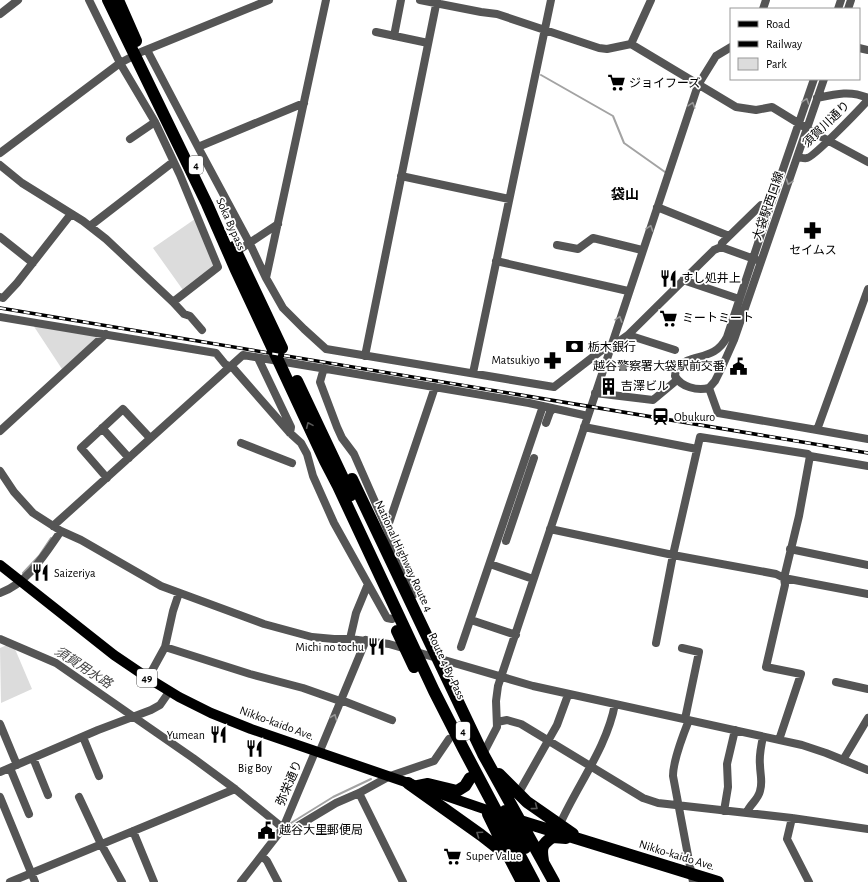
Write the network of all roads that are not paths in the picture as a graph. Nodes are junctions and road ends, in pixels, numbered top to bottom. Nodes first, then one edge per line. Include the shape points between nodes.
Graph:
1 (18, 0) edge
2 (89, 0) edge
3 (108, 0) edge
4 (118, 0) edge
5 (269, 0) edge
6 (326, 0) edge
7 (401, 0) edge
8 (420, 0) edge
9 (551, 0) edge
10 (651, 0) edge
11 (437, 2) edge
12 (0, 14) edge
13 (545, 29) junction
14 (376, 32) dead end
15 (394, 36) junction
16 (428, 43) junction
17 (631, 44) junction
18 (730, 48) edge
19 (141, 52) junction
20 (120, 63) junction
21 (814, 80) edge
22 (824, 80) edge
23 (698, 85) junction
24 (817, 98) junction
25 (868, 99) edge
26 (304, 103) junction
27 (155, 122) junction
28 (798, 123) junction
29 (807, 129) junction
30 (130, 139) dead end
31 (829, 140) junction
32 (198, 147) junction
33 (0, 153) edge
34 (798, 156) junction
35 (173, 162) junction
36 (868, 162) edge
37 (0, 166) edge
38 (401, 176) junction
39 (509, 199) junction
40 (657, 207) junction
41 (770, 207) junction
42 (71, 214) junction
43 (278, 224) junction
44 (90, 226) junction
45 (728, 236) junction
46 (0, 237) edge
47 (250, 244) junction
48 (557, 245) dead end
49 (721, 247) junction
50 (242, 248) dead end
51 (642, 250) junction
52 (752, 258) junction
53 (496, 260) junction
54 (761, 262) junction
55 (32, 263) junction
56 (266, 278) junction
57 (683, 280) junction
58 (868, 289) edge
59 (628, 291) junction
60 (0, 297) edge
61 (739, 299) junction
62 (173, 302) junction
63 (0, 317) edge
64 (202, 330) dead end
65 (106, 334) junction
66 (628, 335) junction
67 (730, 338) junction
68 (611, 347) junction
69 (675, 350) dead end
70 (712, 354) junction
71 (364, 356) junction
72 (258, 358) junction
73 (725, 362) junction
74 (230, 367) junction
75 (324, 368) junction
76 (473, 373) junction
77 (677, 380) junction
78 (435, 388) junction
79 (709, 388) junction
80 (596, 393) junction
81 (543, 406) junction
82 (553, 409) junction
83 (588, 416) junction
84 (546, 423) dead end
85 (584, 427) junction
86 (102, 428) junction
87 (817, 430) junction
88 (0, 431) edge
89 (290, 433) junction
90 (150, 438) junction
91 (868, 439) edge
92 (241, 443) dead end
93 (697, 449) junction
94 (810, 456) junction
95 (129, 458) junction
96 (534, 458) dead end
97 (330, 460) junction
98 (292, 463) dead end
99 (868, 466) edge
100 (0, 471) edge
101 (107, 478) junction
102 (518, 491) junction
103 (53, 526) junction
104 (387, 529) junction
105 (550, 529) junction
106 (61, 531) junction
107 (506, 541) dead end
108 (790, 549) junction
109 (673, 555) junction
110 (490, 564) junction
111 (0, 565) edge
112 (868, 565) edge
113 (386, 578) junction
114 (784, 578) junction
115 (533, 579) junction
116 (21, 581) junction
117 (368, 584) junction
118 (0, 593) edge
119 (179, 593) junction
120 (868, 594) edge
121 (411, 604) junction
122 (392, 619) junction
123 (471, 620) junction
124 (516, 635) junction
125 (350, 639) junction
126 (366, 640) junction
127 (2, 641) edge
128 (656, 641) dead end
129 (165, 647) junction
130 (461, 647) dead end
131 (405, 648) junction
132 (682, 648) dead end
133 (438, 659) junction
134 (501, 677) junction
135 (148, 678) junction
136 (836, 682) dead end
137 (868, 689) edge
138 (169, 692) junction
139 (568, 695) junction
140 (340, 700) junction
141 (615, 704) junction
142 (133, 717) junction
143 (868, 718) edge
144 (392, 720) dead end
145 (687, 720) junction
146 (497, 722) junction
147 (0, 724) edge
148 (735, 730) junction
149 (83, 737) junction
150 (762, 737) junction
151 (449, 738) junction
152 (779, 740) junction
153 (548, 741) junction
154 (317, 752) junction
155 (485, 757) junction
156 (33, 758) junction
157 (843, 760) junction
158 (14, 767) junction
159 (590, 767) junction
160 (868, 770) edge
161 (0, 772) edge
162 (99, 776) dead end
163 (390, 776) junction
164 (470, 778) junction
165 (413, 784) junction
166 (235, 789) junction
167 (359, 793) junction
168 (518, 794) junction
169 (48, 795) dead end
170 (0, 797) edge
171 (79, 797) dead end
172 (679, 805) junction
173 (487, 810) junction
174 (724, 811) junction
175 (747, 812) junction
176 (29, 814) dead end
177 (792, 818) junction
178 (520, 820) junction
179 (560, 824) junction
180 (282, 828) junction
181 (868, 829) edge
182 (133, 831) junction
183 (579, 838) junction
184 (101, 844) junction
185 (262, 856) junction
186 (510, 859) junction
187 (543, 862) junction
188 (31, 873) junction
189 (693, 878) edge
190 (10, 882) edge
191 (35, 882) edge
192 (122, 882) edge
193 (154, 882) edge
194 (241, 882) edge
195 (278, 882) edge
196 (403, 882) edge
197 (522, 882) edge
198 (534, 882) edge
199 (543, 882) edge
200 (554, 882) edge
201 (718, 882) edge
202 (809, 882) edge

1 - 12 street
2 - 20 street
3 - 19 highway, Soka Bypass / 4
4 - 19 highway, Soka Bypass / 4
5 - 19 street
6 - 26 street
7 - 15 street
8 - 11 street
9 - 13 street
10 - 17 street
11 - 13 street via 497,14
11 - 16 street
13 - 17 street via 599,48
13 - 39 street
14 - 15 street
15 - 16 street
16 - 38 street
17 - 23 street
18 - 23 street via 716,56
19 - 20 street
19 - 32 street
19 - 97 highway, Soka Bypass / 4 via 178,126 269,331
20 - 27 street
20 - 33 street
28 -> 21 street, 大袋駅西口線
22 - 24 street, 大袋駅西口線
23 - 28 street via 736,107 756,110 772,108
40 -> 23 street
24 - 25 street via 840,93 860,94
24 - 29 street, 大袋駅西口線
25 - 31 street, 須賀川通り
26 - 32 street
26 - 43 street
27 - 30 street
27 - 35 street
28 - 29 street
28 - 41 street, 大袋駅西口線
29 - 31 street
29 - 34 street, 大袋駅西口線
31 - 34 street, 須賀川通り via 810,157
31 - 36 street
32 - 47 street
34 -> 54 street, 大袋駅西口線
35 - 44 street
35 - 62 street via 218,267
37 - 42 street
38 - 39 street
38 - 71 street
39 - 53 street
40 - 45 street
51 -> 40 street
41 - 45 street via 761,205
41 - 52 street, 大袋駅西口線
42 - 44 street
42 - 55 street
43 - 47 street
43 - 56 street
44 - 62 street
45 - 49 street
46 - 55 street
47 - 50 street
47 - 56 street
48 - 51 street via 578,249 593,238
49 - 52 street
49 - 57 street via 714,250
51 - 59 street
52 - 54 street
52 - 61 street, 大袋駅西口線
53 - 59 street
53 - 76 street
54 - 67 street, 大袋駅西口線
55 - 60 street via 3,298
56 - 71 street via 283,308 326,349
57 - 61 street
57 - 66 street
58 - 87 street
68 -> 59 street
61 - 67 street, 大袋駅西口線
62 - 64 street
63 - 65 street
65 - 74 street via 216,353
65 - 88 street
66 - 68 street
66 - 69 street
67 - 70 street
67 - 73 street
68 - 76 street via 602,350 554,387
68 - 80 street
70 - 73 street
70 - 77 street via 678,366 675,372
71 - 76 street
72 - 74 street via 243,355
72 - 75 street
72 - 89 street via 291,427
73 - 79 street
74 - 89 street
74 - 90 street
75 - 78 street
75 - 104 street via 320,382 337,427 354,454
77 - 79 street via 685,386 697,389
77 - 80 street via 653,400
78 - 81 street
78 - 104 street
79 - 87 street via 718,413
80 - 83 street
81 - 82 street
81 - 102 street
82 - 83 street
82 - 84 street
83 - 85 street
85 - 93 street
85 - 105 street
86 - 90 street via 123,409
86 - 95 street
86 - 101 street via 81,448
87 - 91 street
89 - 117 street via 301,443 307,454 313,476 334,523
90 - 95 street
92 - 98 street
93 - 94 street via 700,437
93 - 109 street
94 - 99 street
94 - 108 street
95 - 101 street
96 - 102 street
97 - 113 highway, Route 4 By-Pass / 4
97 - 121 highway, National Highway Route 4 / 4 via 350,475
97 - 122 highway, 4 via 333,489
100 - 103 street via 33,513
101 - 103 street
102 - 107 street
102 - 110 street
103 - 106 street
104 - 121 street via 413,595
105 - 109 street
105 - 115 street
106 - 116 street via 43,557
106 - 119 street
108 - 112 street
108 - 114 street
109 - 114 street via 776,574
109 - 128 street
110 - 115 street
110 - 123 street
111 - 116 main road, Nikko-kaido Ave. / 49
113 - 198 highway, Route 4 By-Pass / 4 via 459,741
113 - 199 highway, Route 4 By-Pass / 4
114 - 120 street
114 - 152 street via 785,585 766,667 801,674
115 - 124 street
116 - 118 street
116 - 135 main road, Nikko-kaido Ave. / 49 via 114,655
117 - 122 street via 387,618
117 - 125 street via 356,613
119 - 125 street via 277,628 312,636
119 - 129 street
121 - 133 highway, National Highway Route 4 / 4
122 - 131 highway, 4
123 - 124 street
123 - 130 street
124 - 134 street
125 - 126 street
126 - 131 street
126 - 140 street, 弥栄通り
127 - 142 street via 56,663
129 - 135 street
129 - 140 street
131 - 133 street
131 - 151 highway, 4
132 - 145 street via 699,652
133 - 134 street
133 - 155 highway, National Highway Route 4 / 4
134 - 139 street
134 - 146 street via 497,690
135 - 138 main road, Nikko-kaido Ave. / 49
136 - 137 street
138 - 142 street via 160,705
138 - 154 main road, Nikko-kaido Ave. / 49 via 233,722
139 - 141 street
139 - 153 street via 559,722
140 - 144 street
154 -> 140 street, 弥栄通り
141 - 145 street
141 - 159 street via 604,740
142 - 149 street
142 - 166 street
143 - 157 street
145 - 148 street
145 - 172 street via 673,771
146 - 153 street via 514,721
146 - 155 street
147 - 158 street
148 - 150 street
148 - 174 street via 727,764 728,787
149 - 156 street
149 - 162 street
150 - 152 street
150 - 175 street via 761,790 759,797 749,806
151 - 163 street via 434,761
151 - 164 highway, 4
152 - 157 street
153 - 159 street
153 - 168 street
154 - 163 main road, Nikko-kaido Ave. / 49
154 - 180 street, 弥栄通り
155 - 168 highway, 4
155 - 178 highway, National Highway Route 4 / 4
156 - 158 street
156 - 169 street
157 - 160 street
158 - 161 street
158 - 176 street
159 - 172 street via 643,798 658,803
159 - 179 street
163 - 165 main road, Nikko-kaido Ave. / 49
163 - 167 street
164 - 165 highway via 465,786 457,791 428,784
164 - 173 highway, 4
165 - 173 main road, Nikko-kaido Ave. / 49
186 -> 165 highway
166 - 180 street
166 - 182 street
167 - 180 street via 336,803 291,830
167 - 196 street
168 -> 179 highway, 4
170 - 188 street
171 - 184 street
172 - 174 street
172 - 189 street
173 - 178 highway, Nikko-kaido Ave. / 4
173 - 186 highway
174 - 175 street
175 - 177 street
177 - 181 street
177 - 202 street via 787,839
178 - 183 highway, Nikko-kaido Ave. / 4
178 - 187 highway, National Highway Route 4
179 - 183 highway, 4
180 - 185 street, 弥栄通り
182 - 184 street
182 - 193 street
183 - 187 highway via 549,839 542,850
183 - 189 highway, Nikko-kaido Ave. / 4
184 - 188 street
184 - 192 street
185 - 194 street, 弥栄通り
185 - 195 street
186 - 197 highway
187 - 200 highway, National Highway Route 4
188 - 190 street
188 - 191 street
189 - 201 highway, Nikko-kaido Ave. / 4

